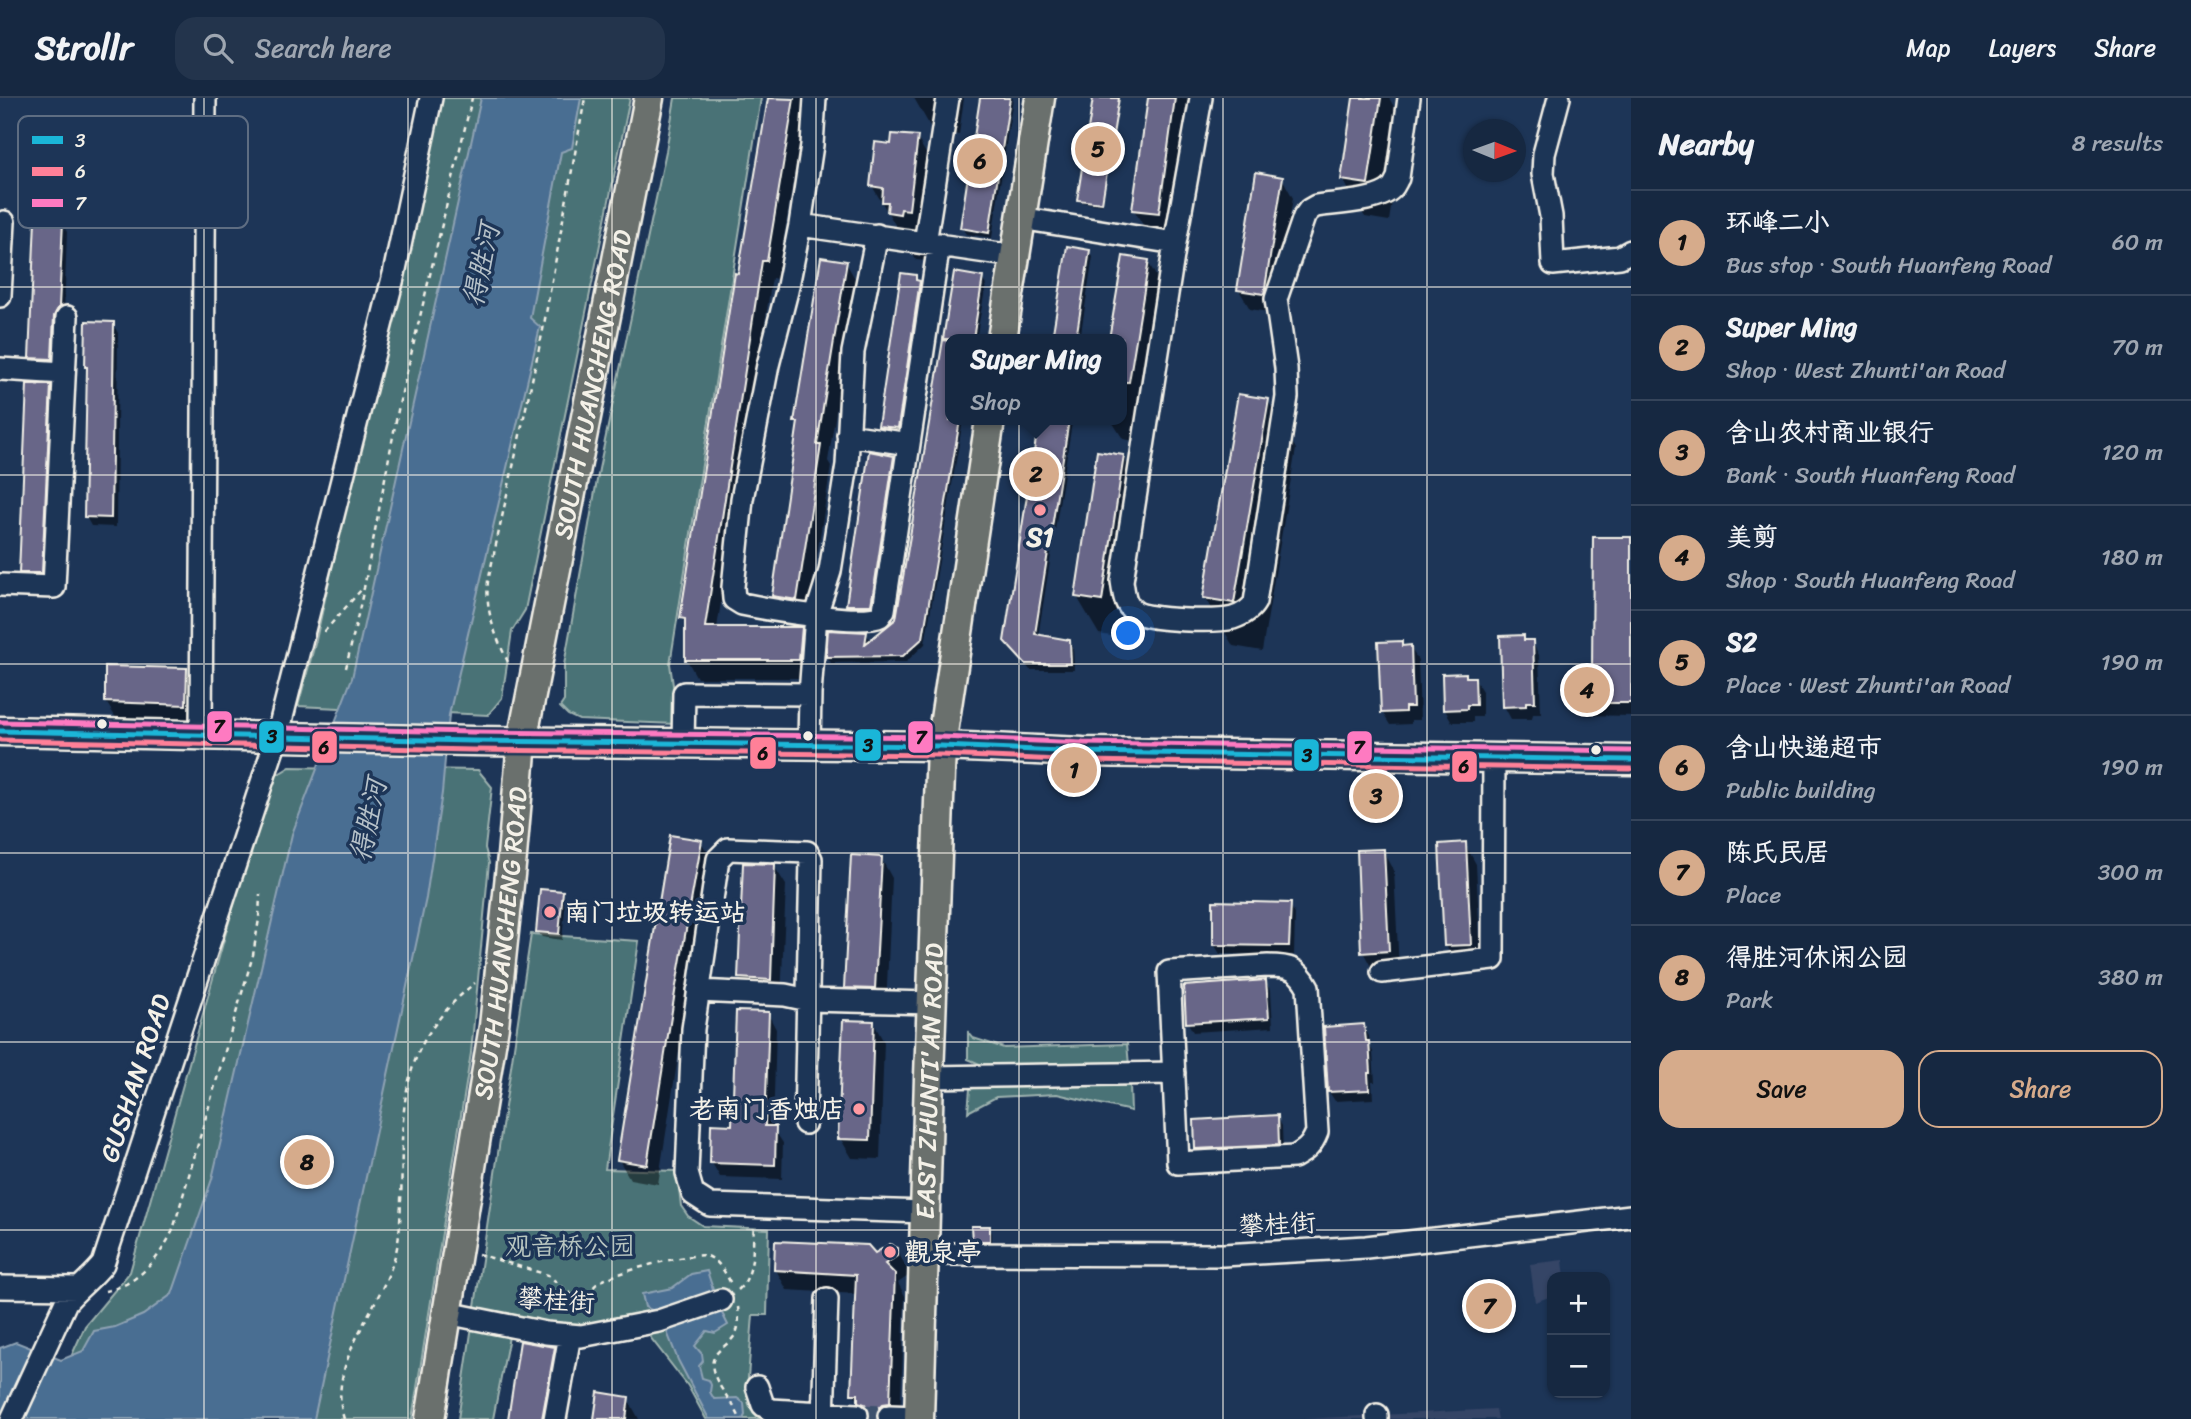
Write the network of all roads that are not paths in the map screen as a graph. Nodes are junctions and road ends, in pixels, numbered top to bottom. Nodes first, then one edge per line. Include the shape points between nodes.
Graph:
1 (205, 98) edge
2 (431, 98) edge
3 (649, 98) edge
4 (815, 98) edge
5 (948, 98) edge
6 (1040, 98) edge
7 (1201, 98) edge
8 (1409, 98) edge
9 (1559, 98) edge
10 (205, 116) edge
11 (1020, 218) junction
12 (4, 222) dead end
13 (800, 225) junction
14 (204, 228) edge
15 (877, 235) junction
16 (1175, 243) junction
17 (932, 244) junction
18 (1631, 251) edge
19 (1014, 256) junction
20 (0, 296) edge
21 (67, 317) dead end
22 (1003, 334) edge
23 (0, 369) edge
24 (64, 373) junction
25 (989, 425) edge
26 (848, 435) junction
27 (909, 444) junction
28 (0, 585) edge
29 (816, 615) junction
30 (810, 694) junction
31 (0, 731) edge
32 (201, 734) junction
33 (278, 737) junction
34 (522, 741) junction
35 (683, 743) junction
36 (809, 744) junction
37 (942, 746) junction
38 (1494, 758) junction
39 (1631, 760) edge
40 (1382, 972) dead end
41 (698, 991) junction
42 (808, 1000) junction
43 (932, 1003) junction
44 (1174, 1073) junction
45 (929, 1077) junction
46 (805, 1123) dead end
47 (925, 1212) junction
48 (1631, 1216) edge
49 (924, 1254) junction
50 (0, 1287) edge
51 (77, 1288) junction
52 (728, 1297) road end
53 (827, 1299) dead end
54 (447, 1313) junction
55 (570, 1335) junction
56 (757, 1387) dead end
57 (857, 1415) dead end
58 (823, 1416) edge
59 (889, 1416) dead end
60 (919, 1418) edge
61 (12, 1419) edge
62 (430, 1419) edge
63 (555, 1419) edge

1 - 10 street
2 - 33 street, GUSHAN ROAD via 394,274
3 - 34 main road, SOUTH HUANCHENG ROAD
4 - 13 street
5 - 17 street
6 - 11 main road
7 - 16 street
8 - 16 street via 1398,178 1392,188 1370,198 1309,210 1277,292 1287,397 1255,602 1246,613 1228,619 1136,614 1124,595 1123,568
9 - 18 street via 1543,174 1552,216 1553,264 1620,257
11 - 16 street
11 - 19 main road
12 - 20 street
13 - 15 street
13 - 29 street via 742,499 733,587 734,599 742,604
14 - 32 street
15 - 17 street
15 - 26 street via 853,352
17 - 19 street
17 - 27 street
19 - 22 main road
21 - 24 street
23 - 24 street
24 - 28 street via 54,587
25 - 37 main road, EAST ZHUNTI'AN ROAD
26 - 27 street
26 - 29 street via 841,510
27 - 29 street via 884,610 870,620
29 - 30 street
30 - 35 street via 684,693
30 - 36 street
31 - 32 main road
32 - 33 main road
33 - 34 main road
33 - 51 street, GUSHAN ROAD via 103,1264
34 - 35 main road
34 - 54 main road, SOUTH HUANCHENG ROAD via 494,1026
35 - 36 main road
36 - 37 main road
37 - 38 main road
37 - 43 main road, EAST ZHUNTI'AN ROAD
38 - 39 main road
38 - 40 street via 1493,959
41 - 42 street
41 - 42 street via 718,859 728,849 807,852 811,859
41 - 47 street via 687,1173 693,1194 710,1205
42 - 43 street
42 - 46 street
43 - 45 main road, EAST ZHUNTI'AN ROAD
44 - 44 street via 1178,1163 1294,1157 1306,1151 1317,1132 1310,999 1302,975 1280,966 1169,972
44 - 45 street
45 - 47 main road, EAST ZHUNTI'AN ROAD
47 - 49 main road, EAST ZHUNTI'AN ROAD
48 - 49 street, 攀桂街 via 1366,1247 1236,1254
49 - 60 main road, EAST ZHUNTI'AN ROAD
50 - 51 street
51 - 61 street, GUSHAN ROAD via 66,1301
52 - 55 street, 攀桂街 via 659,1321
53 - 58 street
54 - 55 street, 攀桂街
54 - 62 main road, SOUTH HUANCHENG ROAD
55 - 63 street
56 - 58 street via 763,1405 771,1410
57 - 58 street
59 - 60 street

